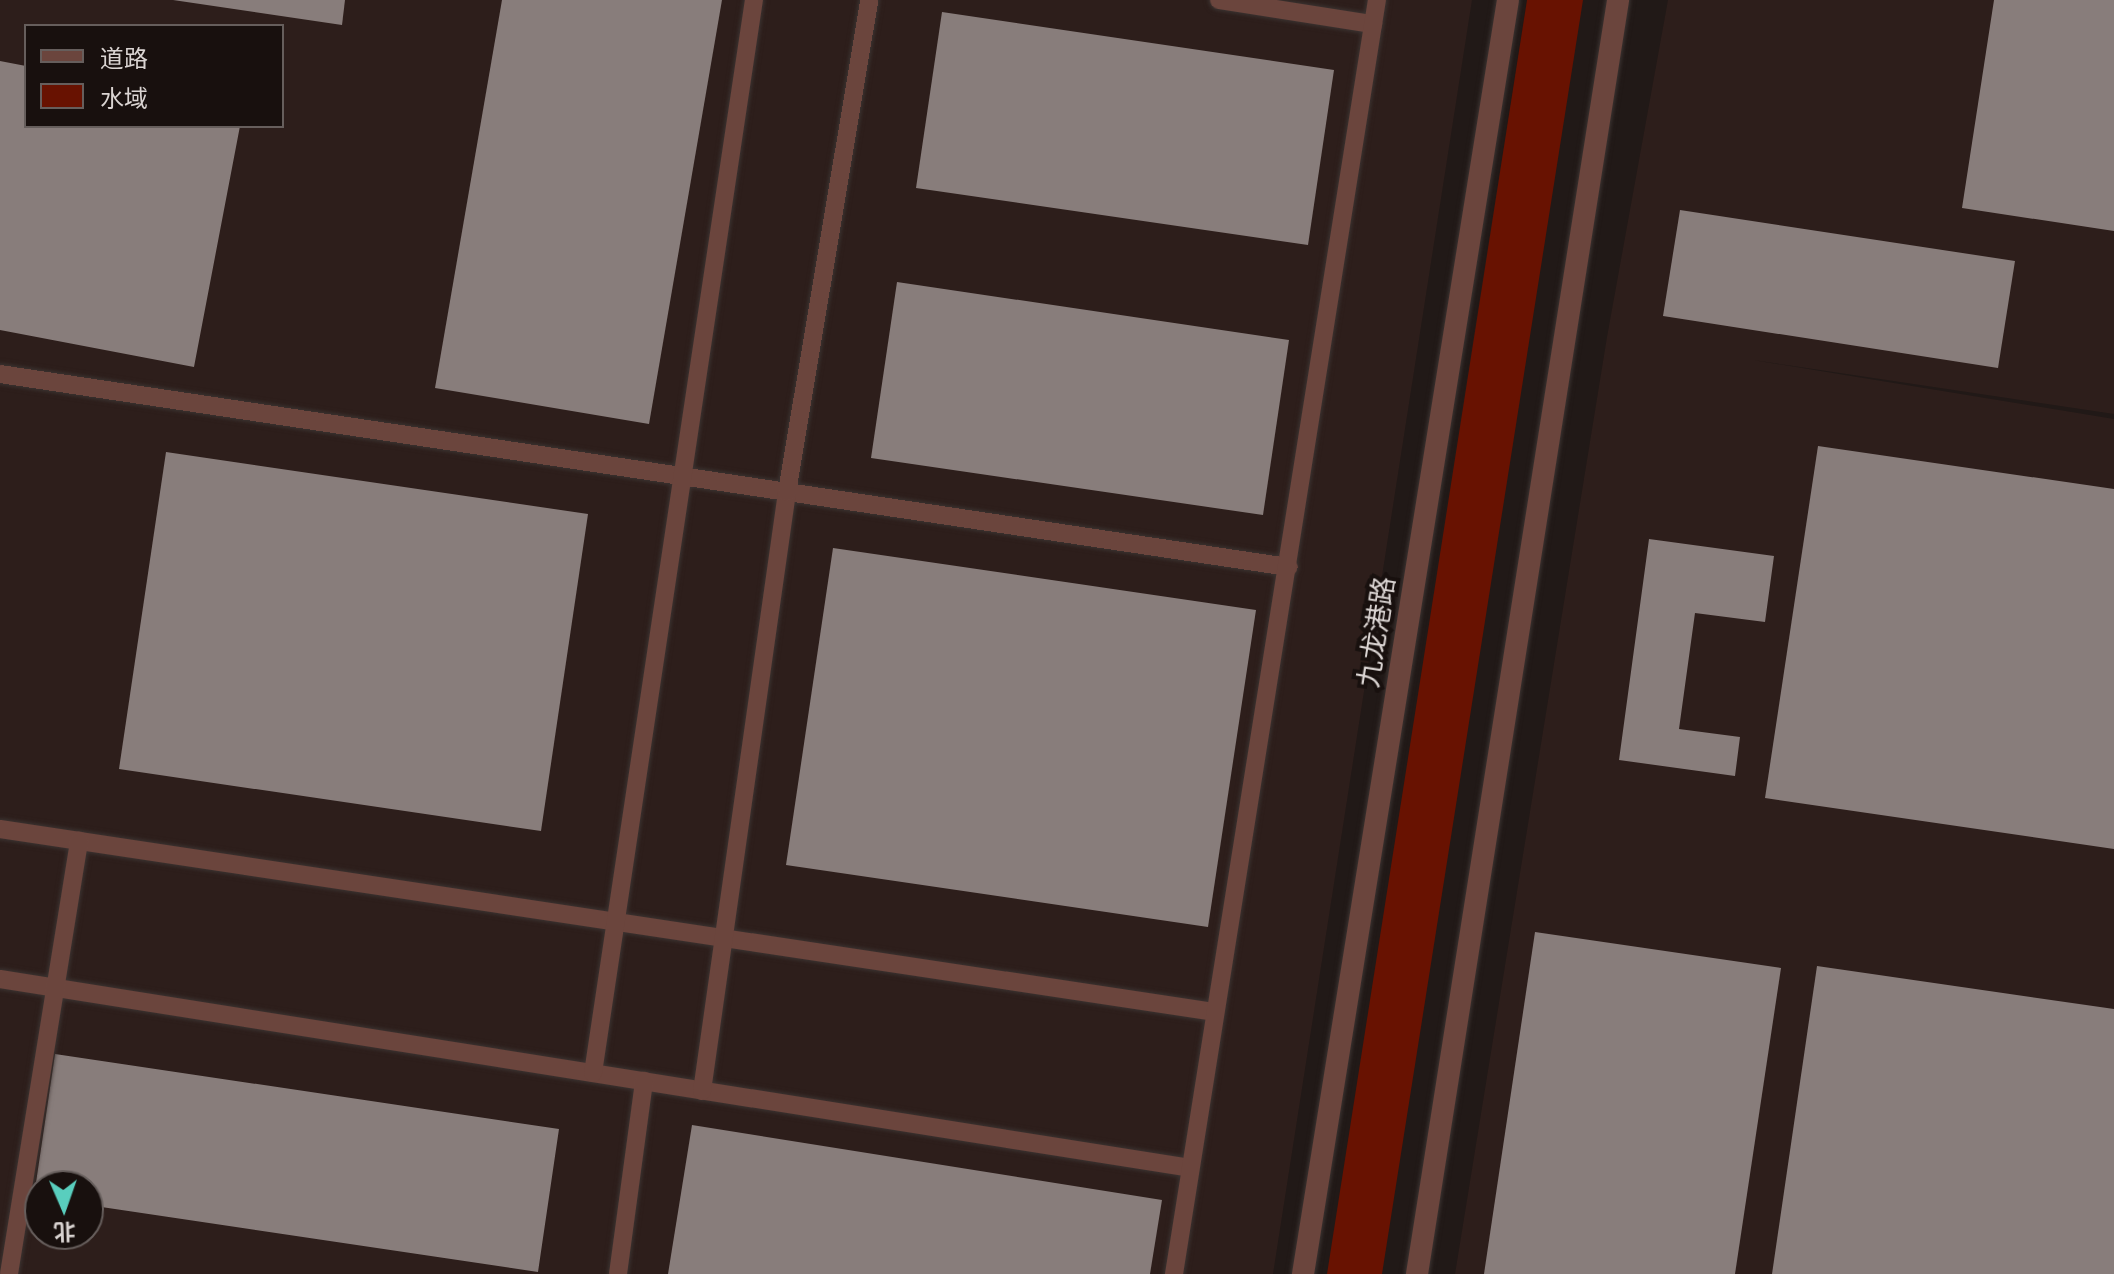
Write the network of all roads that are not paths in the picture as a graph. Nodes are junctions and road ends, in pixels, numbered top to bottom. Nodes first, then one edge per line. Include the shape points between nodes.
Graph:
1 (754, 0) edge
2 (869, 0) edge
3 (1219, 0) edge
4 (1377, 0) edge
5 (1508, 0) edge
6 (1618, 0) edge
7 (1373, 24) junction
8 (0, 374) edge
9 (682, 476) junction
10 (787, 492) junction
11 (1289, 567) junction
12 (0, 829) edge
13 (79, 841) junction
14 (612, 923) junction
15 (724, 939) junction
16 (0, 979) edge
17 (55, 987) junction
18 (1215, 1012) junction
19 (593, 1073) junction
20 (644, 1081) junction
21 (702, 1091) junction
22 (1190, 1168) junction
23 (9, 1274) edge
24 (618, 1274) edge
25 (1174, 1274) edge
26 (1303, 1274) edge
27 (1417, 1274) edge

1 - 9 lane
2 - 10 lane
3 - 7 lane
4 - 7 lane
5 - 26 street, 九龙港路
6 - 27 street
7 - 11 lane
8 - 9 lane
9 - 10 lane
9 - 14 lane
10 - 11 lane
10 - 15 lane
11 - 18 lane
12 - 13 lane
13 - 14 lane
13 - 17 lane
14 - 15 lane
14 - 19 lane
15 - 18 lane
15 - 21 lane
16 - 17 lane
17 - 19 lane
17 - 23 lane
18 - 22 lane
19 - 20 lane
20 - 21 lane
20 - 24 lane
21 - 22 lane
22 - 25 lane

